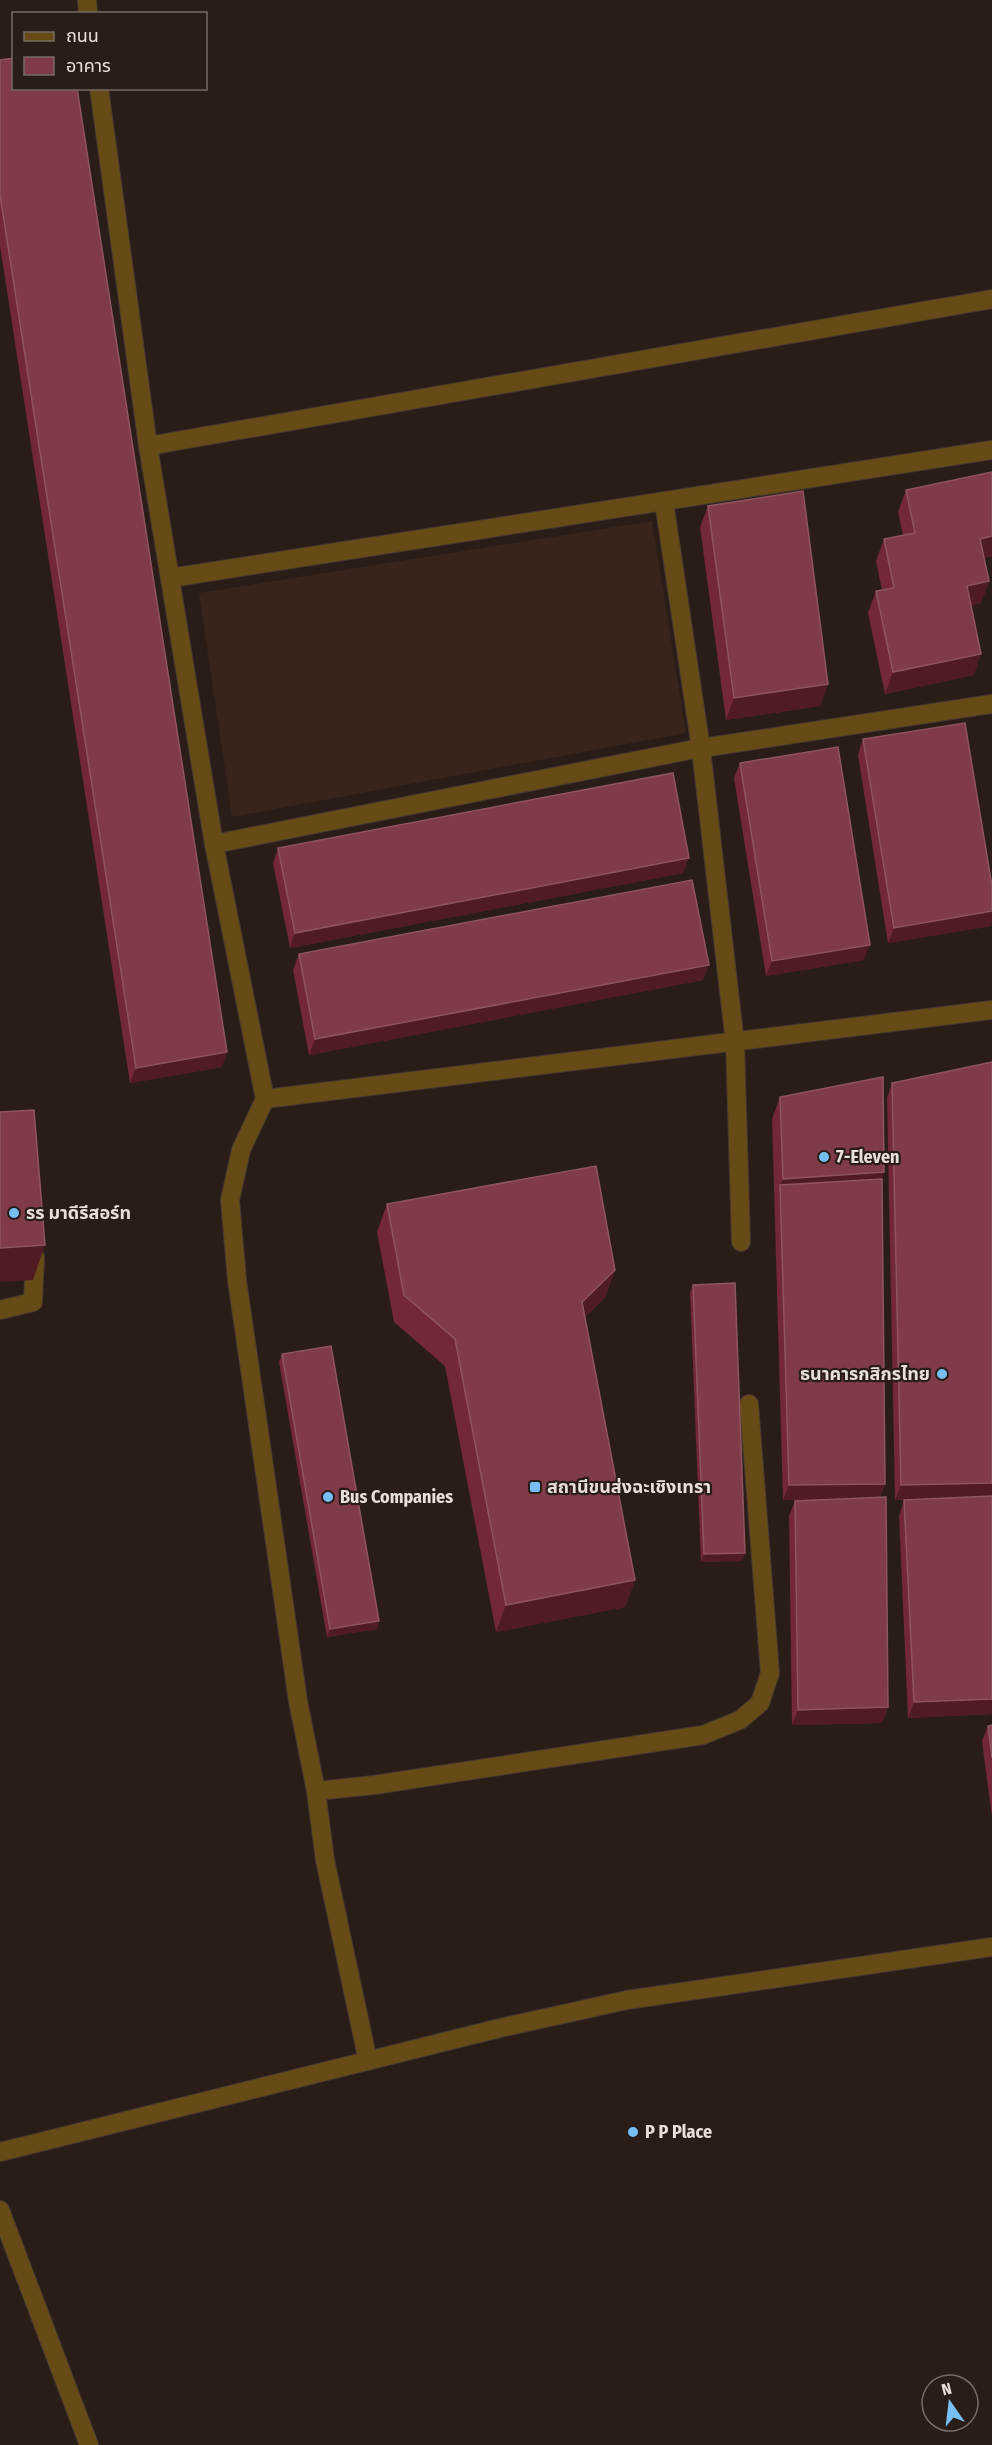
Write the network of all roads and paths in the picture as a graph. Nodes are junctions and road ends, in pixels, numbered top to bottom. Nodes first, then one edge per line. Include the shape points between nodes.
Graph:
1 (99, 90) edge
2 (992, 299) edge
3 (148, 446) junction
4 (992, 450) edge
5 (664, 502) junction
6 (170, 578) junction
7 (992, 704) edge
8 (701, 749) junction
9 (214, 844) junction
10 (992, 1010) edge
11 (735, 1043) junction
12 (265, 1099) junction
13 (36, 1241) edge
14 (741, 1242) dead end
15 (0, 1310) edge
16 (749, 1404) dead end
17 (316, 1791) junction
18 (992, 1947) edge
19 (368, 2061) junction
20 (0, 2152) edge
21 (0, 2211) edge
22 (89, 2445) edge

1 - 3 street
2 - 3 street
3 - 6 street
4 - 5 street
5 - 6 street
5 - 8 street
6 - 9 street
7 - 8 street
8 - 9 street
8 - 11 street
9 - 12 street
10 - 11 street
11 - 12 street
11 - 14 street
12 - 17 street via 241,1150 230,1200 237,1280 297,1689
13 - 15 street via 33,1302
16 - 17 street via 770,1673 760,1703 740,1720 703,1735
17 - 19 street via 325,1860
18 - 19 street via 627,2001
19 - 20 street
21 - 22 street

